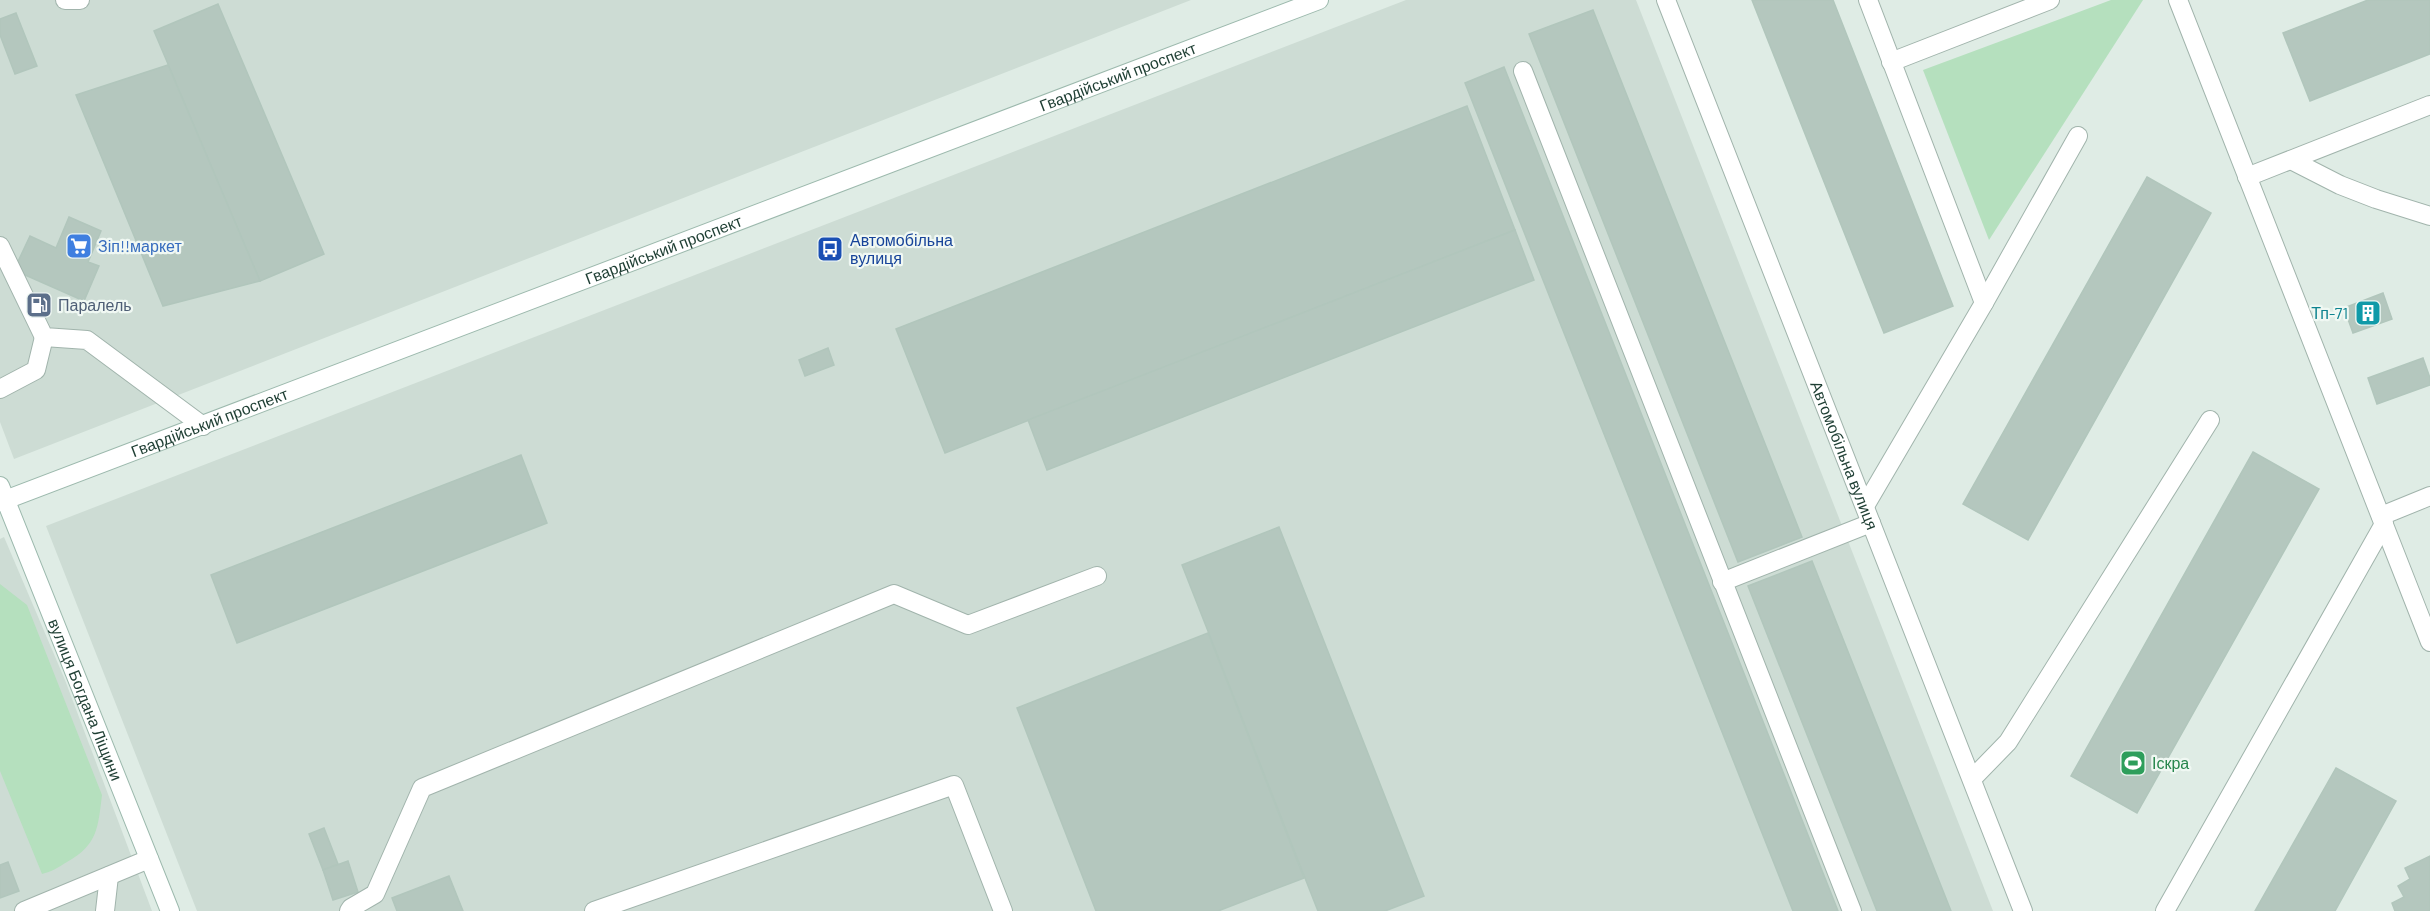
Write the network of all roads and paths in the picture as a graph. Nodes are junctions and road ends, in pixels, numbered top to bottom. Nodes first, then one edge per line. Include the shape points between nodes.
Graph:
1 (65, 0) edge
2 (80, 0) edge
3 (1319, 0) edge
4 (1666, 0) edge
5 (1868, 0) edge
6 (2050, 0) edge
7 (2178, 0) edge
8 (1891, 62) junction
9 (1523, 71) dead end
10 (2430, 105) edge
11 (2078, 136) dead end
12 (2291, 160) junction
13 (2247, 177) junction
14 (2430, 216) edge
15 (0, 246) edge
16 (1984, 303) junction
17 (44, 337) junction
18 (0, 389) edge
19 (2210, 420) dead end
20 (203, 426) junction
21 (2, 496) edge
22 (2430, 496) edge
23 (1868, 514) junction
24 (2382, 520) junction
25 (1097, 576) dead end
26 (1722, 582) junction
27 (2430, 642) edge
28 (1972, 779) junction
29 (149, 859) junction
30 (109, 876) junction
31 (24, 911) edge
32 (105, 911) edge
33 (170, 911) edge
34 (349, 911) edge
35 (594, 911) edge
36 (1004, 911) edge
37 (1852, 911) edge
38 (2024, 911) edge
39 (2165, 911) edge

1 - 2 main road
3 - 20 main road, Гвардійський проспект
4 - 23 main road, Автомобільна вулиця
5 - 8 main road
6 - 8 main road
7 - 13 main road
8 - 16 main road
9 - 26 main road
10 - 12 main road
11 - 16 main road
12 - 13 main road
12 - 14 main road via 2376,200
13 - 24 main road
15 - 17 main road
16 - 23 main road
17 - 18 main road via 36,370
17 - 20 main road via 87,340
19 - 28 main road via 2008,742
20 - 21 main road, Гвардійський проспект
21 - 29 main road, вулиця Богдана Ліщини
22 - 24 main road
23 - 26 main road
23 - 28 main road, Автомобільна вулиця
24 - 27 main road
24 - 39 main road
25 - 34 main road via 968,625 894,594 422,789 375,894
26 - 37 main road
28 - 38 main road, Автомобільна вулиця
29 - 30 main road
29 - 33 main road, вулиця Богдана Ліщини
30 - 31 main road
30 - 32 main road
35 - 36 main road via 954,785

